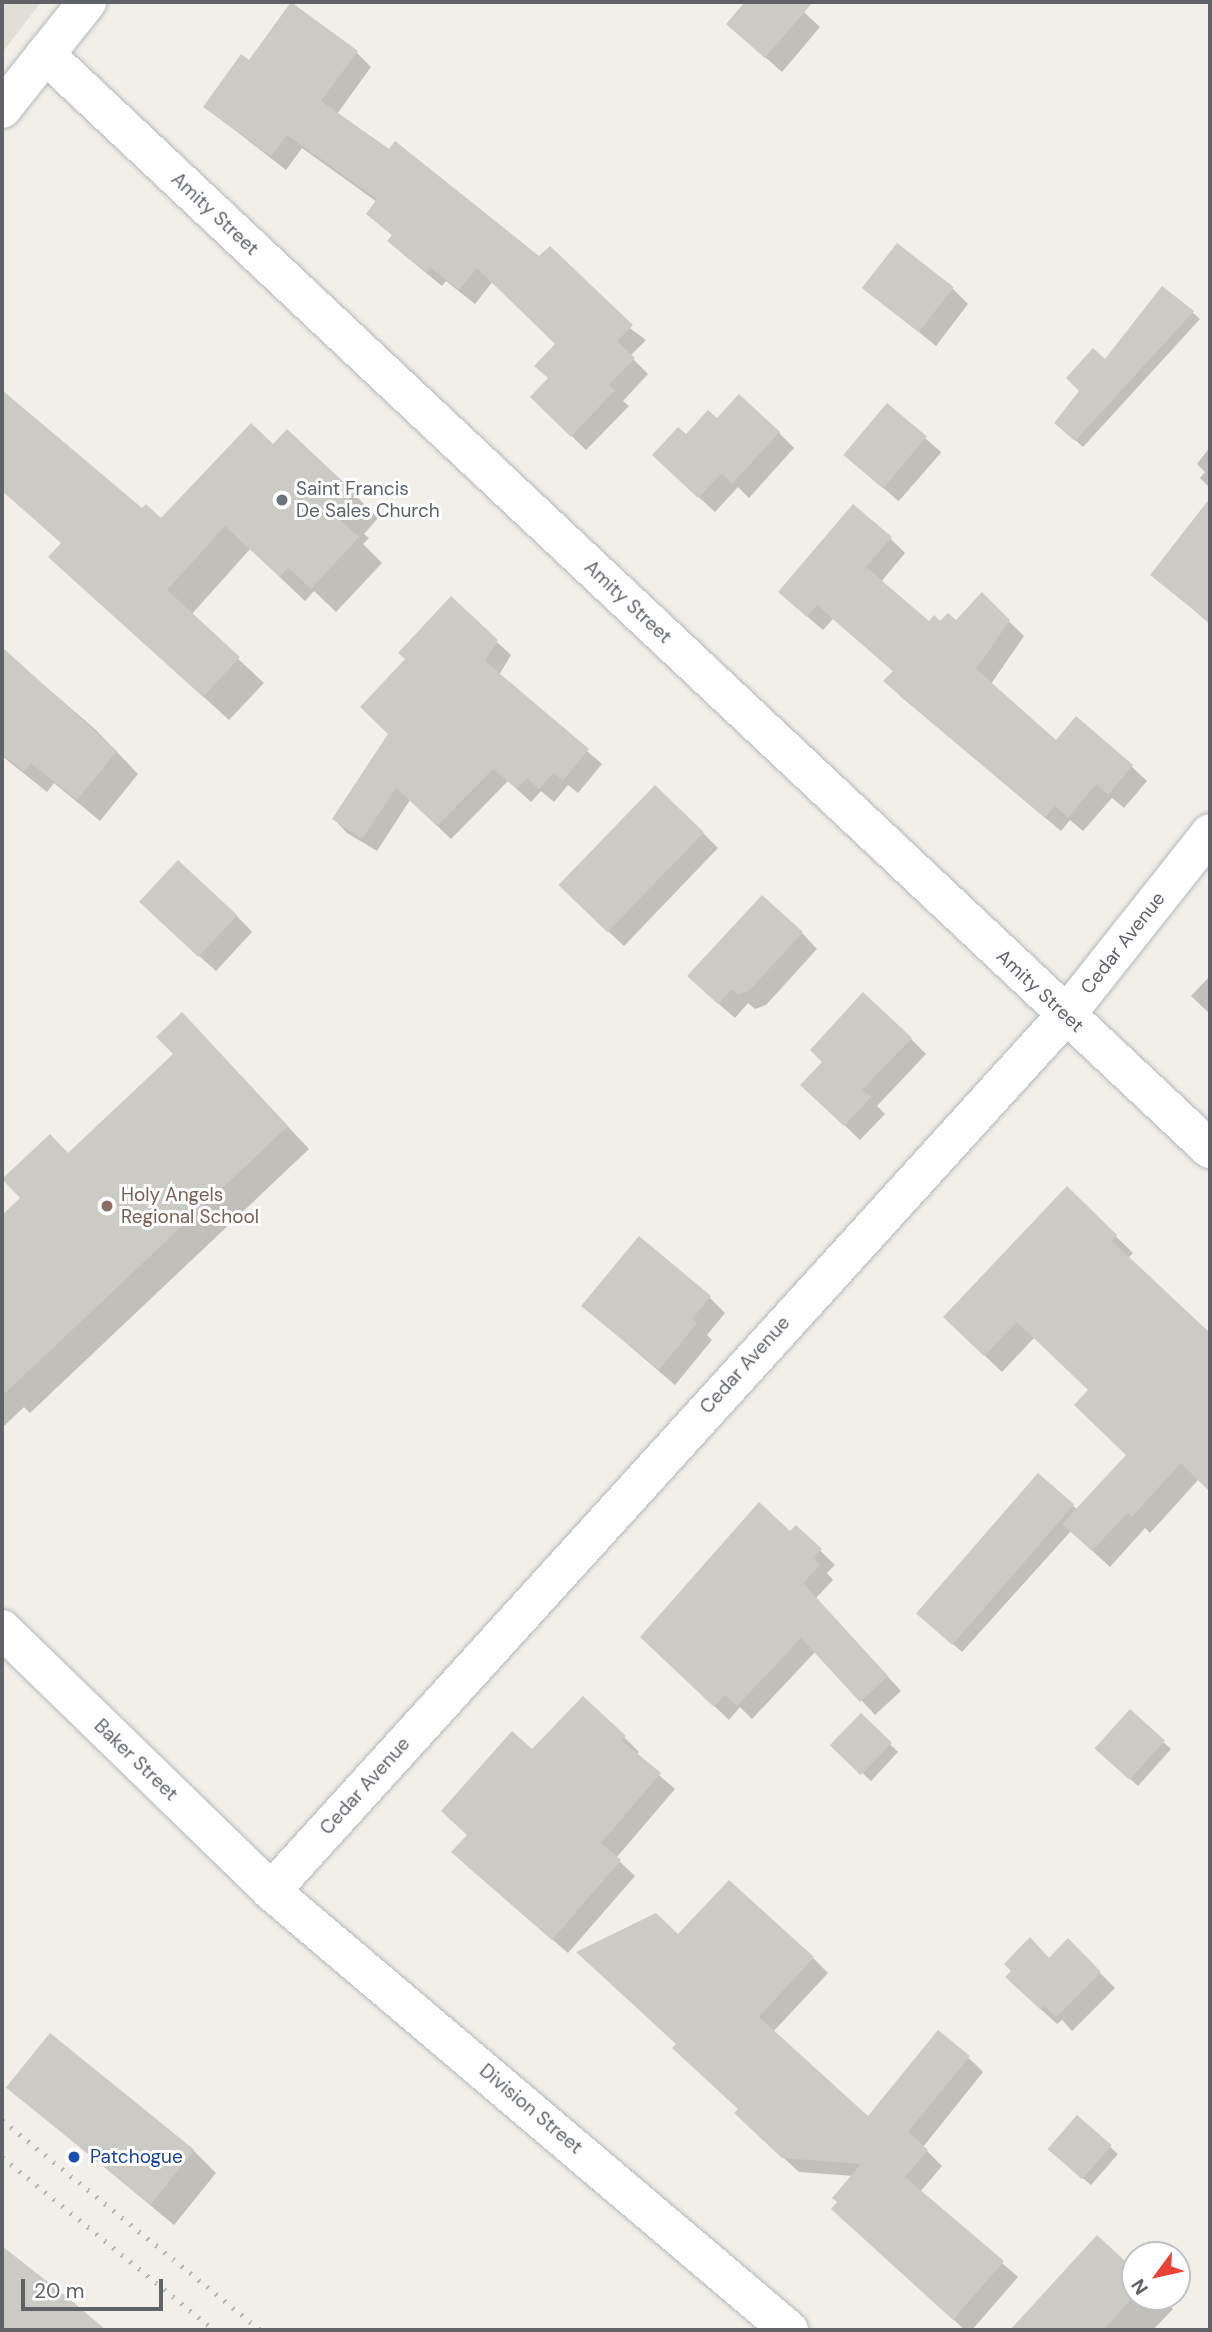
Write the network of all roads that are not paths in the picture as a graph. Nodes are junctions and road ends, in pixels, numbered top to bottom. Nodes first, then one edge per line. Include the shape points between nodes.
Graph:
1 (87, 2) edge
2 (45, 54) junction
3 (2, 109) edge
4 (1210, 833) edge
5 (1066, 1015) junction
6 (1210, 1149) edge
7 (2, 1629) edge
8 (271, 1891) junction
9 (789, 2330) edge

1 - 2 street
2 - 3 street
2 - 5 street, Amity Street
4 - 5 street, Cedar Avenue
5 - 6 street, Amity Street
5 - 8 street, Cedar Avenue
7 - 8 street, Baker Street
8 - 9 street, Division Street

